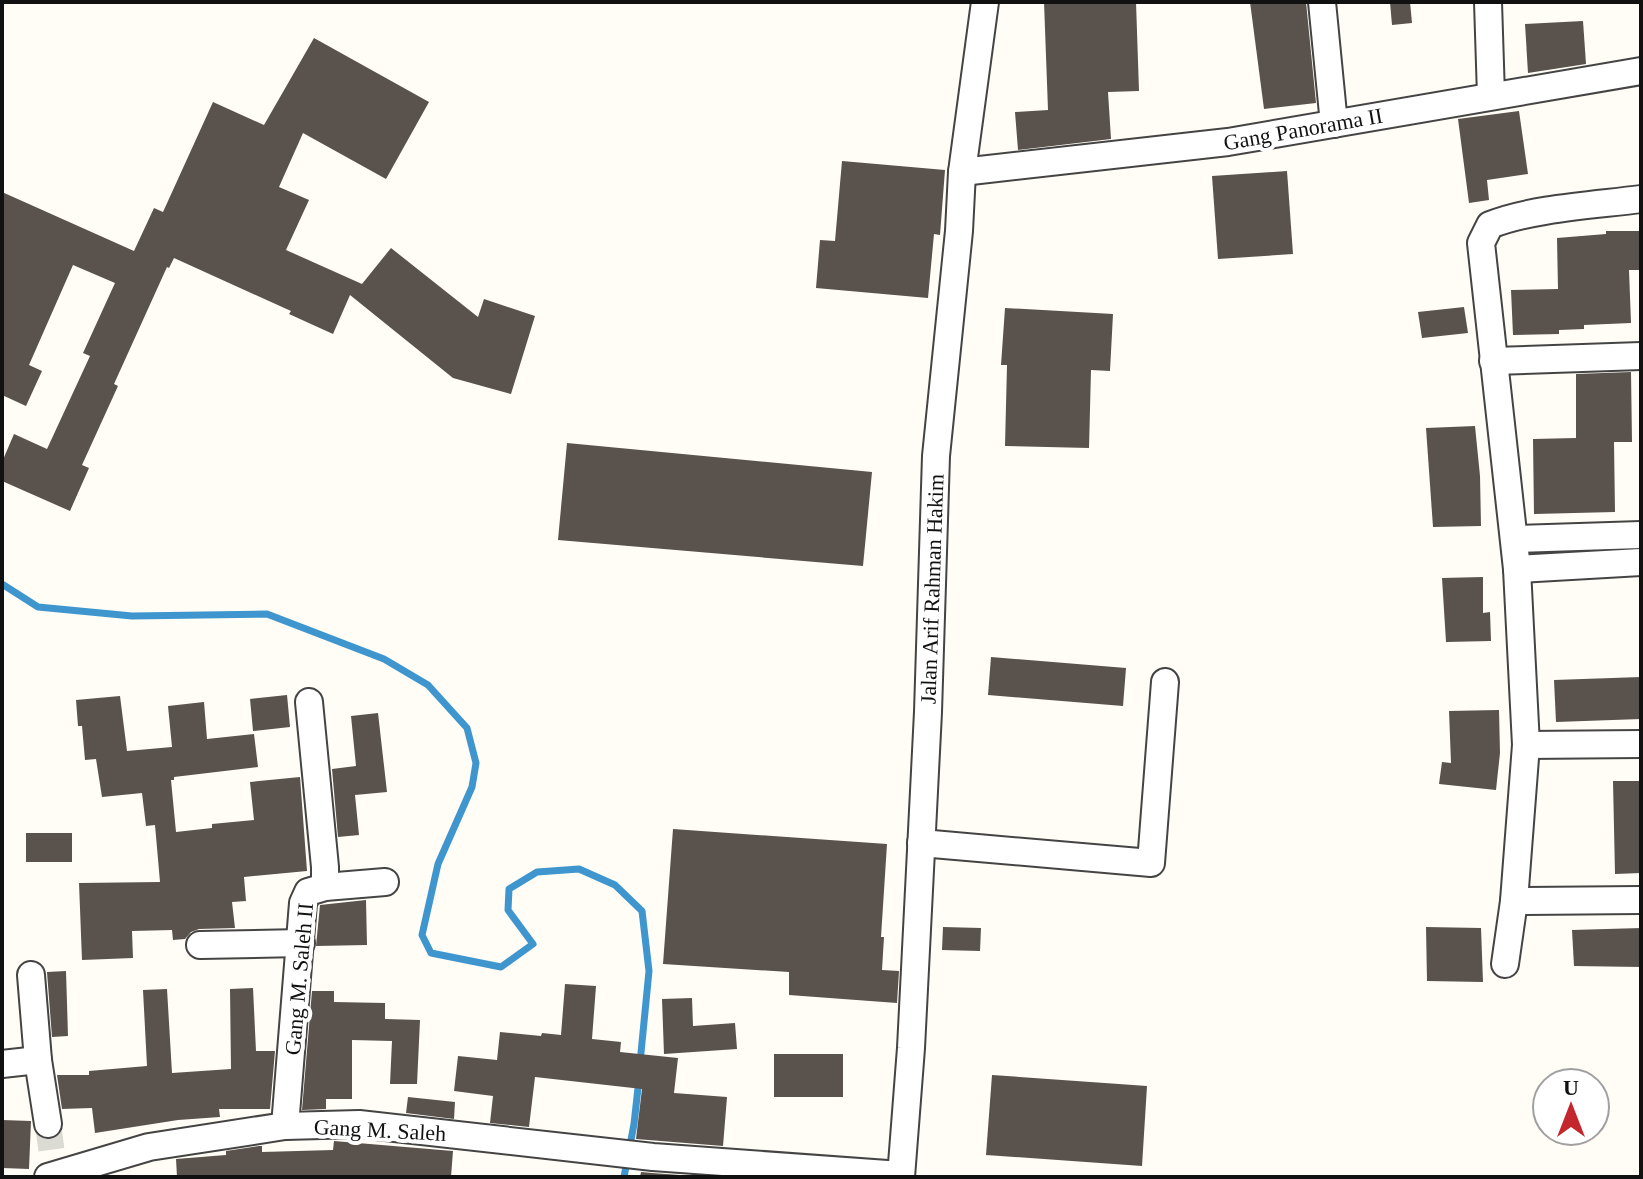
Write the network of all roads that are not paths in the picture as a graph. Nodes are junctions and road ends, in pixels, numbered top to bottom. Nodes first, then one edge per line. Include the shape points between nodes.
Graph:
1 (985, 2) edge
2 (1322, 2) edge
3 (1488, 2) edge
4 (1641, 71) edge
5 (1491, 96) junction
6 (1334, 124) junction
7 (962, 172) junction
8 (1641, 199) edge
9 (1641, 356) edge
10 (1493, 361) junction
11 (1641, 535) edge
12 (1514, 539) junction
13 (1641, 562) edge
14 (1517, 569) junction
15 (1165, 682) dead end
16 (309, 702) dead end
17 (1641, 744) edge
18 (1526, 745) junction
19 (921, 843) junction
20 (385, 882) dead end
21 (325, 887) junction
22 (1641, 900) edge
23 (1514, 901) junction
24 (301, 943) junction
25 (200, 945) dead end
26 (1505, 964) dead end
27 (31, 975) dead end
28 (38, 1060) junction
29 (2, 1064) edge
30 (48, 1124) tunnel mouth
31 (285, 1126) junction
32 (52, 1168) edge
33 (901, 1176) edge

1 - 7 street, Jalan Arif Rahman Hakim
2 - 6 street
3 - 5 street
4 - 5 street, Gang Panorama II
5 - 6 street, Gang Panorama II
6 - 7 street, Gang Panorama II via 1228,142
7 - 19 street, Jalan Arif Rahman Hakim via 936,456
8 - 10 street via 1490,225 1481,243
9 - 10 street
10 - 12 street
11 - 12 street
12 - 14 street
13 - 14 street
14 - 18 street
15 - 19 street via 1151,863
16 - 21 street, Gang M. Saleh II
17 - 18 street
18 - 23 street
19 - 33 street, Jalan Arif Rahman Hakim
20 - 21 street
21 - 24 street, Gang M. Saleh II via 308,892 303,903
22 - 23 street
23 - 26 street
24 - 25 street
24 - 31 street, Gang M. Saleh II
27 - 28 street
28 - 29 street
28 - 30 street
31 - 32 street, Gang M. Saleh
31 - 33 street, Gang M. Saleh via 359,1124 653,1157

